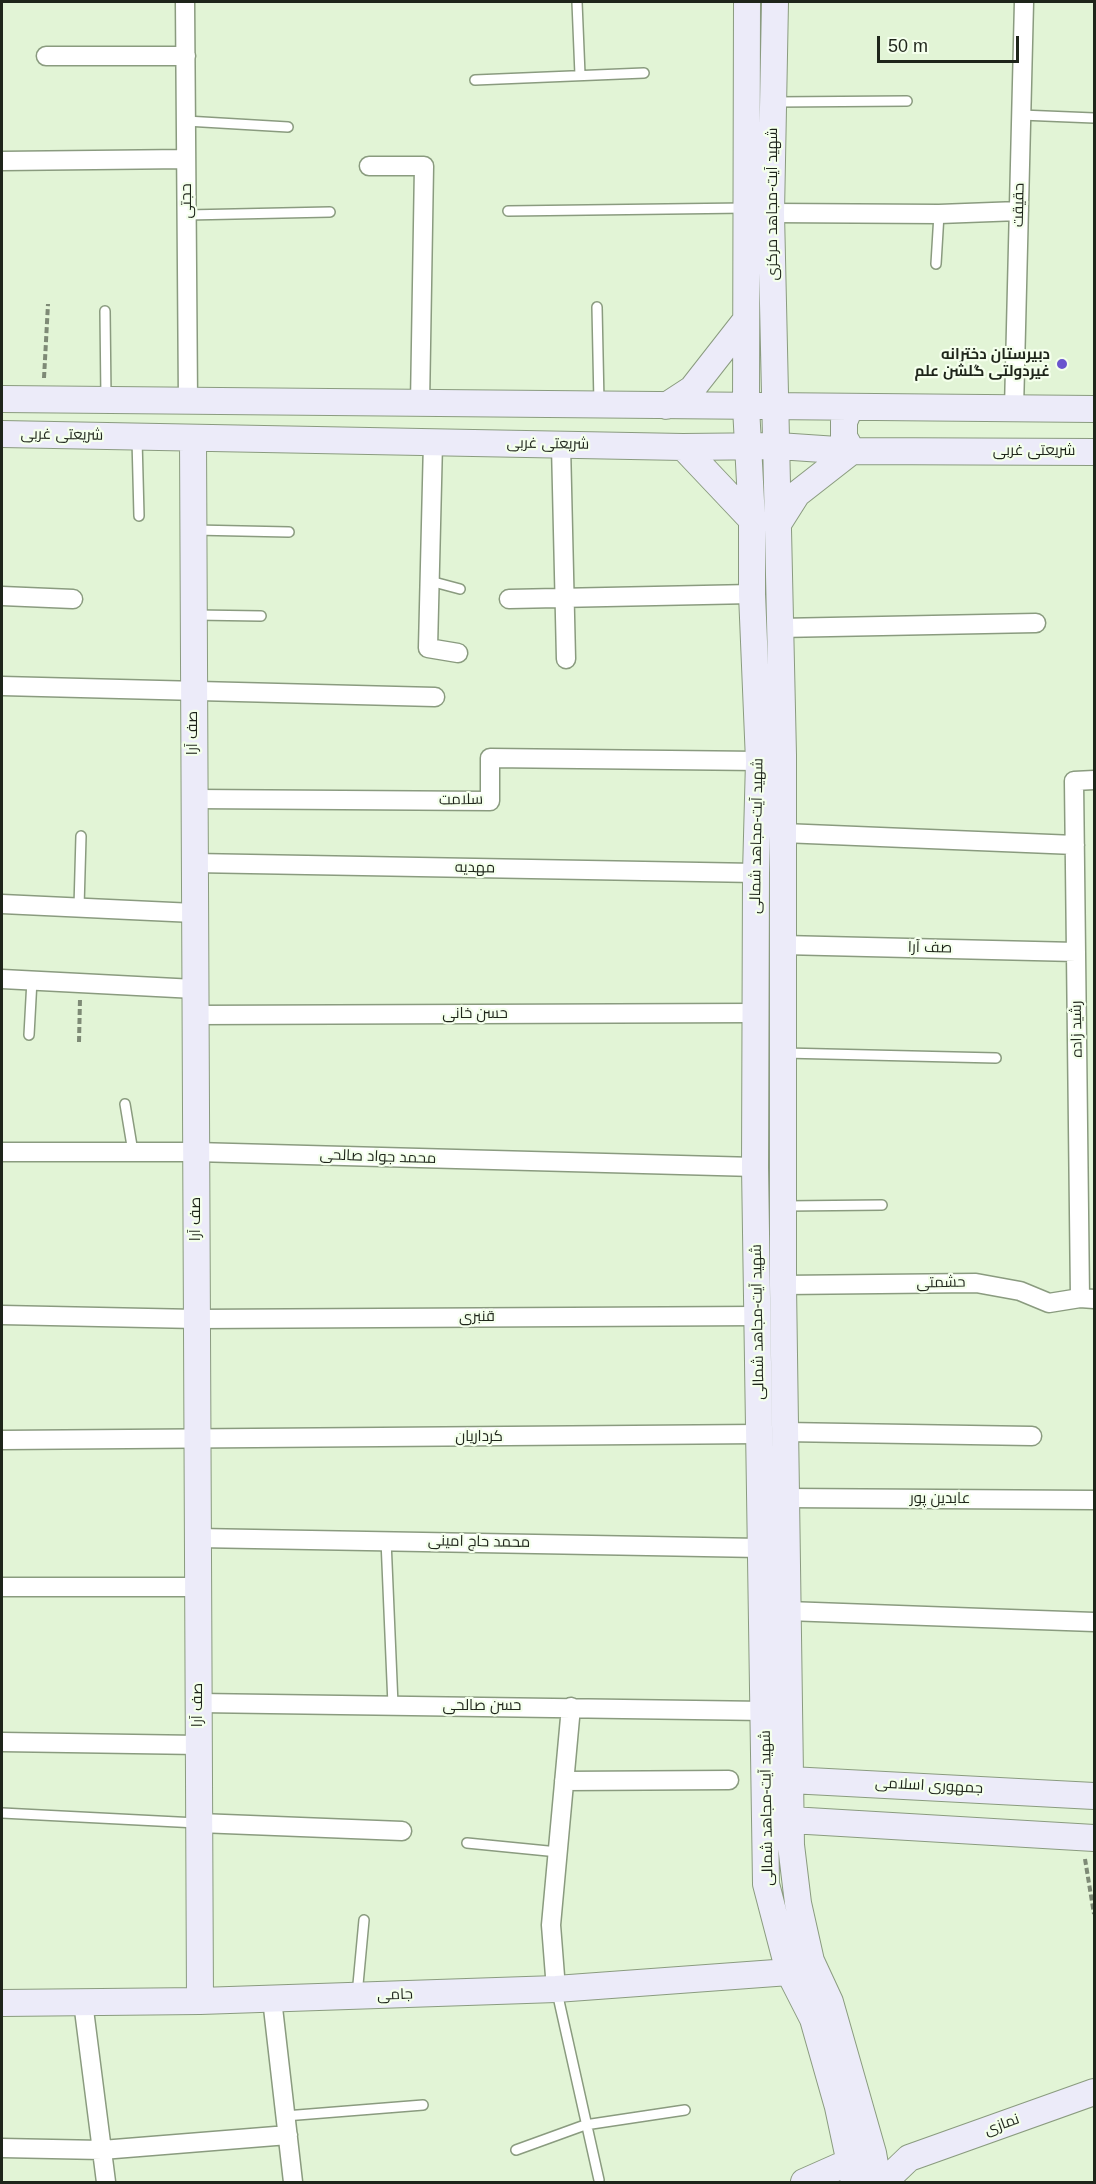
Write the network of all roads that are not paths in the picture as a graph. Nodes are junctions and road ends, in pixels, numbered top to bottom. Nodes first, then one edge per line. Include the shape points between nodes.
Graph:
1 (185, 2) edge
2 (577, 2) edge
3 (747, 2) edge
4 (775, 2) edge
5 (1024, 2) edge
6 (46, 56) dead end
7 (186, 57) junction
8 (644, 73) dead end
9 (580, 75) junction
10 (475, 80) dead end
11 (907, 101) dead end
12 (773, 102) junction
13 (1021, 115) junction
14 (1095, 118) edge
15 (186, 121) junction
16 (288, 127) dead end
17 (186, 159) junction
18 (2, 161) edge
19 (369, 166) dead end
20 (759, 210) junction
21 (508, 211) dead end
22 (1019, 211) junction
23 (330, 212) dead end
24 (939, 214) junction
25 (187, 215) junction
26 (936, 264) dead end
27 (597, 307) dead end
28 (105, 311) dead end
29 (746, 320) junction
30 (2, 399) edge
31 (106, 400) junction
32 (188, 401) junction
33 (420, 404) junction
34 (599, 405) junction
35 (666, 406) junction
36 (746, 407) junction
37 (775, 407) junction
38 (850, 408) junction
39 (1014, 408) junction
40 (1095, 409) edge
41 (2, 434) edge
42 (137, 436) junction
43 (193, 438) junction
44 (433, 442) junction
45 (561, 445) junction
46 (778, 446) junction
47 (682, 447) junction
48 (748, 447) junction
49 (852, 451) junction
50 (1095, 452) edge
51 (139, 516) dead end
52 (752, 520) junction
53 (778, 524) junction
54 (192, 530) junction
55 (289, 532) dead end
56 (778, 555) junction
57 (752, 557) junction
58 (430, 581) junction
59 (460, 589) dead end
60 (752, 594) junction
61 (2, 596) edge
62 (564, 597) junction
63 (73, 598) dead end
64 (509, 599) dead end
65 (193, 615) junction
66 (261, 616) dead end
67 (1036, 623) dead end
68 (779, 628) junction
69 (458, 653) dead end
70 (566, 659) dead end
71 (2, 686) edge
72 (193, 691) junction
73 (435, 697) dead end
74 (759, 761) junction
75 (1095, 780) edge
76 (194, 799) junction
77 (783, 833) junction
78 (81, 836) dead end
79 (1075, 846) junction
80 (194, 862) junction
81 (756, 873) junction
82 (2, 904) edge
83 (79, 907) junction
84 (194, 913) junction
85 (783, 945) junction
86 (1076, 952) junction
87 (2, 979) edge
88 (32, 980) junction
89 (195, 990) junction
90 (1086, 1003) edge
91 (755, 1013) junction
92 (195, 1015) junction
93 (28, 1035) dead end
94 (784, 1053) junction
95 (996, 1058) dead end
96 (125, 1104) dead end
97 (1086, 1150) edge
98 (2, 1152) edge
99 (133, 1152) junction
100 (195, 1152) junction
101 (755, 1167) junction
102 (882, 1205) dead end
103 (783, 1206) junction
104 (783, 1285) junction
105 (1087, 1299) edge
106 (2, 1315) edge
107 (758, 1316) junction
108 (196, 1319) junction
109 (772, 1433) junction
110 (1032, 1436) dead end
111 (197, 1439) junction
112 (2, 1440) edge
113 (785, 1498) junction
114 (1095, 1500) edge
115 (198, 1538) junction
116 (386, 1540) junction
117 (760, 1548) junction
118 (2, 1587) edge
119 (198, 1587) junction
120 (787, 1611) junction
121 (1095, 1622) edge
122 (198, 1703) junction
123 (393, 1705) junction
124 (571, 1707) junction
125 (765, 1711) junction
126 (2, 1742) edge
127 (199, 1745) junction
128 (776, 1779) junction
129 (729, 1780) dead end
130 (564, 1781) junction
131 (1095, 1796) edge
132 (2, 1813) edge
133 (777, 1819) junction
134 (199, 1823) junction
135 (402, 1831) dead end
136 (1088, 1838) edge
137 (467, 1843) dead end
138 (558, 1852) junction
139 (364, 1920) dead end
140 (789, 1972) junction
141 (556, 1989) junction
142 (357, 1996) junction
143 (272, 1999) junction
144 (200, 2001) junction
145 (83, 2002) junction
146 (2, 2003) edge
147 (1095, 2092) edge
148 (423, 2105) dead end
149 (685, 2110) dead end
150 (285, 2116) junction
151 (585, 2125) junction
152 (288, 2135) junction
153 (2, 2148) edge
154 (102, 2150) junction
155 (516, 2150) dead end
156 (909, 2158) junction
157 (859, 2165) edge
158 (599, 2180) dead end
159 (106, 2182) edge
160 (293, 2182) edge
161 (804, 2182) edge
162 (878, 2182) edge
163 (884, 2182) edge

1 - 7 street, حجتی
2 - 9 lane
3 - 20 main road, شهید آیت-مجاهد مرکزی
4 - 12 main road, شهید آیت-مجاهد مرکزی
5 - 13 street, حقیقت
6 - 7 street
7 - 15 street, حجتی
8 - 9 lane
9 - 10 lane
11 - 12 lane
12 - 20 main road, شهید آیت-مجاهد مرکزی
13 - 14 lane
13 - 22 street, حقیقت
15 - 16 lane
15 - 17 street, حجتی
17 - 18 street
17 - 25 street, حجتی
19 - 33 street via 424,166
20 - 21 lane
20 - 24 street
20 - 29 main road, شهید آیت-مجاهد مرکزی
20 - 37 main road, شهید آیت-مجاهد مرکزی
22 - 24 street
22 - 39 street, حقیقت
23 - 25 lane
24 - 26 lane
25 - 32 street, حجتی
27 - 34 lane
28 - 31 lane
29 - 35 main road via 692,389
29 - 36 main road, شهید آیت-مجاهد مرکزی
30 - 31 main road
31 - 32 main road
32 - 33 main road
33 - 34 main road
34 - 35 main road
35 - 36 main road
36 - 37 main road
36 - 48 main road, شهید آیت-مجاهد مرکزی
37 - 38 main road
37 - 46 main road, شهید آیت-مجاهد مرکزی
38 - 39 main road
38 - 49 main road via 844,437
39 - 40 main road
41 - 42 main road, شریعتی غربی
42 - 43 main road, شریعتی غربی
42 - 51 lane
43 - 44 main road, شریعتی غربی
43 - 54 main road, صف آرا
44 - 45 main road, شریعتی غربی
44 - 58 street
45 - 47 main road, شریعتی غربی
45 - 62 street
46 - 48 main road, شریعتی غربی
46 - 49 main road, شریعتی غربی
46 - 53 main road, شهید آیت-مجاهد شمالی
47 - 48 main road, شریعتی غربی
47 - 52 main road
48 - 52 main road, شهید آیت-مجاهد شمالی
49 - 50 main road, شریعتی غربی
49 - 53 main road via 797,494
52 - 57 main road, شهید آیت-مجاهد شمالی
53 - 56 main road, شهید آیت-مجاهد شمالی
54 - 55 lane
54 - 65 main road, صف آرا
56 - 57 main road
56 - 68 main road, شهید آیت-مجاهد شمالی
57 - 60 main road, شهید آیت-مجاهد شمالی
58 - 59 lane
58 - 69 street via 428,648
60 - 62 street
60 - 74 main road, شهید آیت-مجاهد شمالی
61 - 63 street
62 - 64 street
62 - 70 street
65 - 66 lane
65 - 72 main road, صف آرا
67 - 68 street
68 - 77 main road, شهید آیت-مجاهد شمالی
71 - 72 street
72 - 73 street
72 - 76 main road, صف آرا
74 - 76 street, سلامت via 490,758 490,801
74 - 81 main road, شهید آیت-مجاهد شمالی
75 - 79 street, رشید زاده via 1074,781
76 - 80 main road, صف آرا
77 - 79 street
77 - 85 main road, شهید آیت-مجاهد شمالی
78 - 83 lane
79 - 86 street, رشید زاده
80 - 81 street, مهدیه
80 - 84 main road, صف آرا
81 - 91 main road, شهید آیت-مجاهد شمالی
82 - 83 street
83 - 84 street
84 - 89 main road, صف آرا
85 - 86 street, صف آرا
85 - 94 main road, شهید آیت-مجاهد شمالی
86 - 90 street, رشید زاده
87 - 88 street
88 - 89 street
88 - 93 lane
89 - 92 main road, صف آرا
90 - 97 street, رشید زاده
91 - 92 street, حسن خانی
91 - 101 main road, شهید آیت-مجاهد شمالی
92 - 100 main road, صف آرا
94 - 95 lane
94 - 103 main road, شهید آیت-مجاهد شمالی
96 - 99 lane
97 - 105 street, رشید زاده
98 - 99 street, محمد جواد صالحی
99 - 100 street, محمد جواد صالحی
100 - 101 street, محمد جواد صالحی
100 - 108 main road, صف آرا
101 - 107 main road, شهید آیت-مجاهد شمالی
102 - 103 lane
103 - 104 main road, شهید آیت-مجاهد شمالی
104 - 105 street, حشمتی via 976,1283 1020,1291 1048,1303
104 - 109 main road, شهید آیت-مجاهد شمالی
106 - 108 street, قنبری
107 - 108 street, قنبری
107 - 109 main road, شهید آیت-مجاهد شمالی
108 - 111 main road, صف آرا
109 - 110 street, کرداریان
109 - 111 street, کرداریان
109 - 113 main road, شهید آیت-مجاهد شمالی
109 - 117 main road, شهید آیت-مجاهد شمالی
111 - 112 street, کرداریان
111 - 115 main road, صف آرا
113 - 114 street, عابدین پور
113 - 120 main road, شهید آیت-مجاهد شمالی
115 - 116 street, محمد حاج امینی
115 - 119 main road, صف آرا
116 - 117 street, محمد حاج امینی
116 - 123 lane
117 - 125 main road, شهید آیت-مجاهد شمالی
118 - 119 street
119 - 122 main road, صف آرا
120 - 121 street
120 - 128 main road, شهید آیت-مجاهد شمالی
122 - 123 street, حسن صالحی
122 - 127 main road, صف آرا
123 - 124 street, حسن صالحی
124 - 125 street, حسن صالحی
124 - 130 street
125 - 128 main road, شهید آیت-مجاهد شمالی
126 - 127 street
127 - 134 main road, صف آرا
128 - 131 main road, جمهوری اسلامی
128 - 133 main road, شهید آیت-مجاهد شمالی
129 - 130 street
130 - 138 street
132 - 134 lane
133 - 136 main road
133 - 140 main road, شهید آیت-مجاهد شمالی via 766,1884
133 - 157 main road, شهید آیت-مجاهد شمالی via 812,1960 830,2002
134 - 135 street
134 - 144 main road, صف آرا
137 - 138 lane
138 - 141 street via 551,1925
139 - 142 lane
140 - 141 main road, جامی
140 - 157 main road, شهید آیت-مجاهد شمالی via 813,2019
141 - 142 main road, جامی
141 - 151 lane
142 - 143 main road, جامی
143 - 144 main road, جامی
143 - 150 street
144 - 145 main road, جامی
145 - 146 main road, جامی
145 - 154 street
147 - 156 main road, نمازی
148 - 150 lane
149 - 151 lane
150 - 152 street
151 - 155 lane
151 - 158 lane
152 - 154 street
152 - 160 street
153 - 154 street
154 - 159 street
156 - 157 main road, نمازی
156 - 163 main road, نمازی
157 - 161 main road
157 - 162 main road, شهید آیت-مجاهد شمالی

